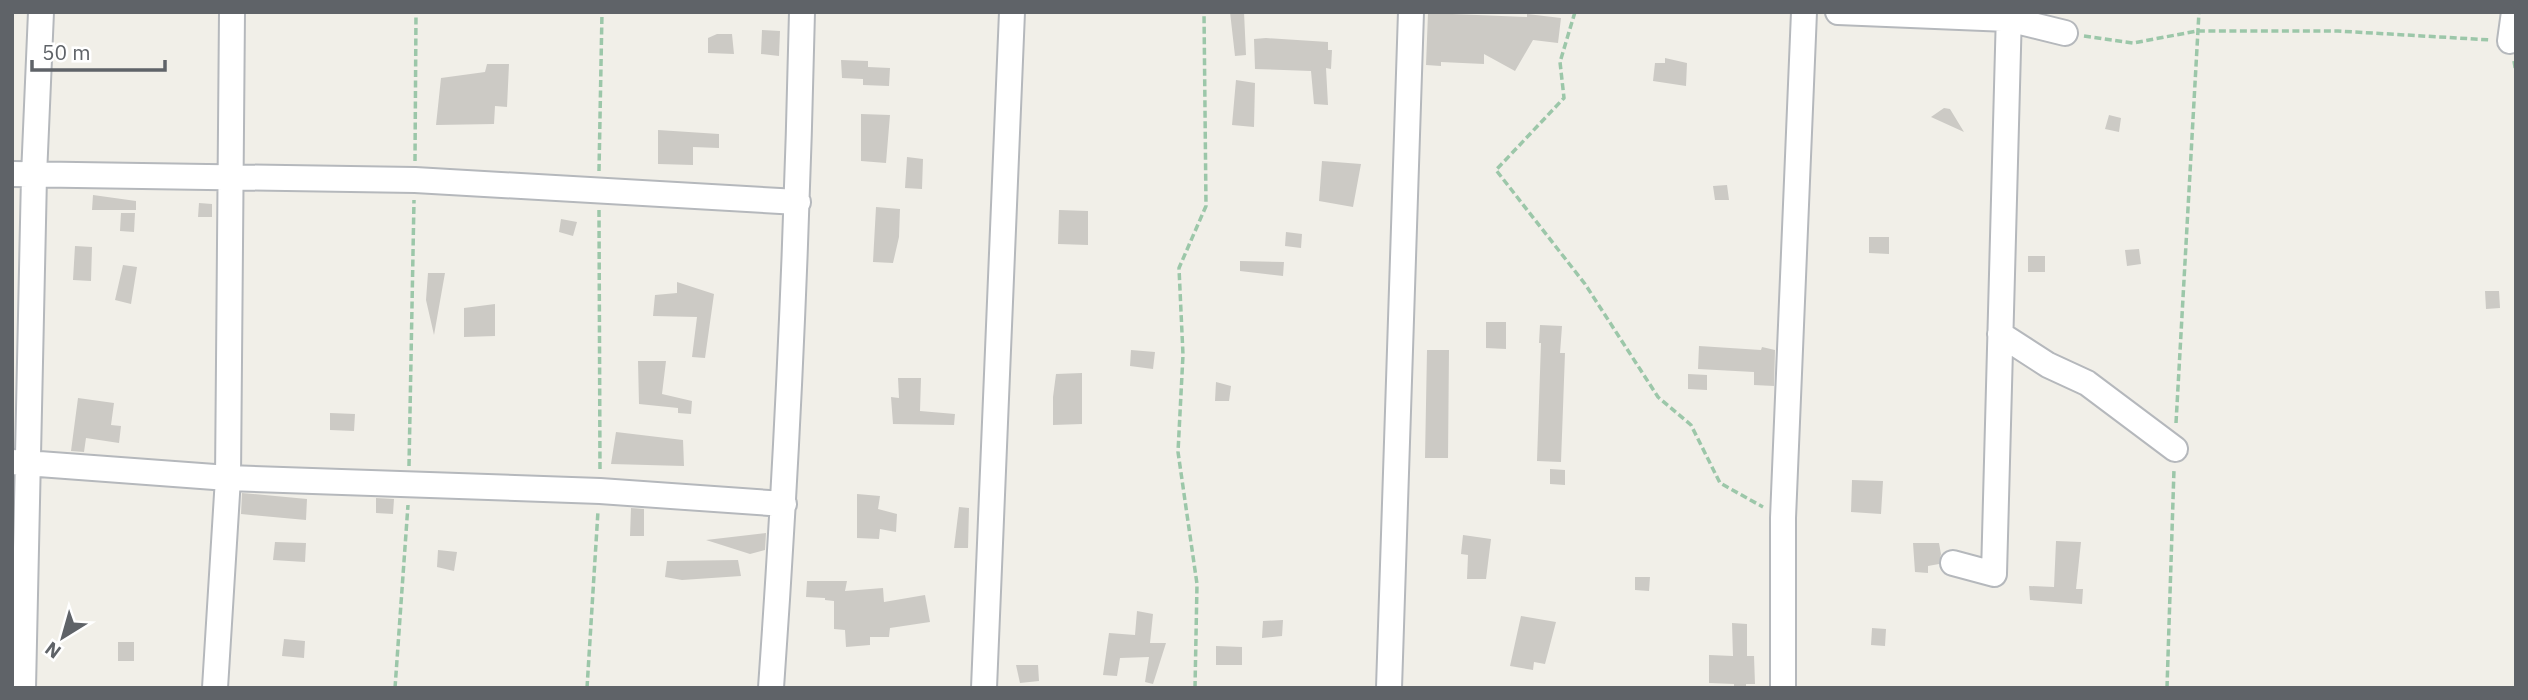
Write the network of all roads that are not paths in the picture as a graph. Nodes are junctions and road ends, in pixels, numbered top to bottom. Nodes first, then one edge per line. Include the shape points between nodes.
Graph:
1 (41, 12) edge
2 (232, 12) edge
3 (802, 12) edge
4 (1012, 12) edge
5 (1411, 12) edge
6 (1804, 12) edge
7 (1838, 12) edge
8 (2514, 12) edge
9 (2009, 16) edge
10 (2065, 33) road end
11 (2510, 41) road end
12 (23, 175) edge
13 (230, 176) junction
14 (798, 202) junction
15 (2000, 334) junction
16 (2175, 449) road end
17 (20, 462) edge
18 (228, 478) junction
19 (784, 504) junction
20 (1953, 563) dead end
21 (23, 688) edge
22 (215, 688) edge
23 (771, 688) edge
24 (984, 688) edge
25 (1389, 688) edge
26 (1783, 688) edge

1 - 12 street
2 - 13 street
3 - 14 street
4 - 24 street
5 - 25 street
6 - 26 street via 1783,518
7 - 9 street
8 - 11 street
9 - 10 street
9 - 15 street
12 - 13 street
12 - 17 street
13 - 14 street via 415,180
13 - 18 street
14 - 19 street
15 - 16 street via 2087,383
15 - 20 street via 1994,574
17 - 18 street
17 - 21 street
18 - 19 street via 600,491
18 - 22 street
19 - 23 street

